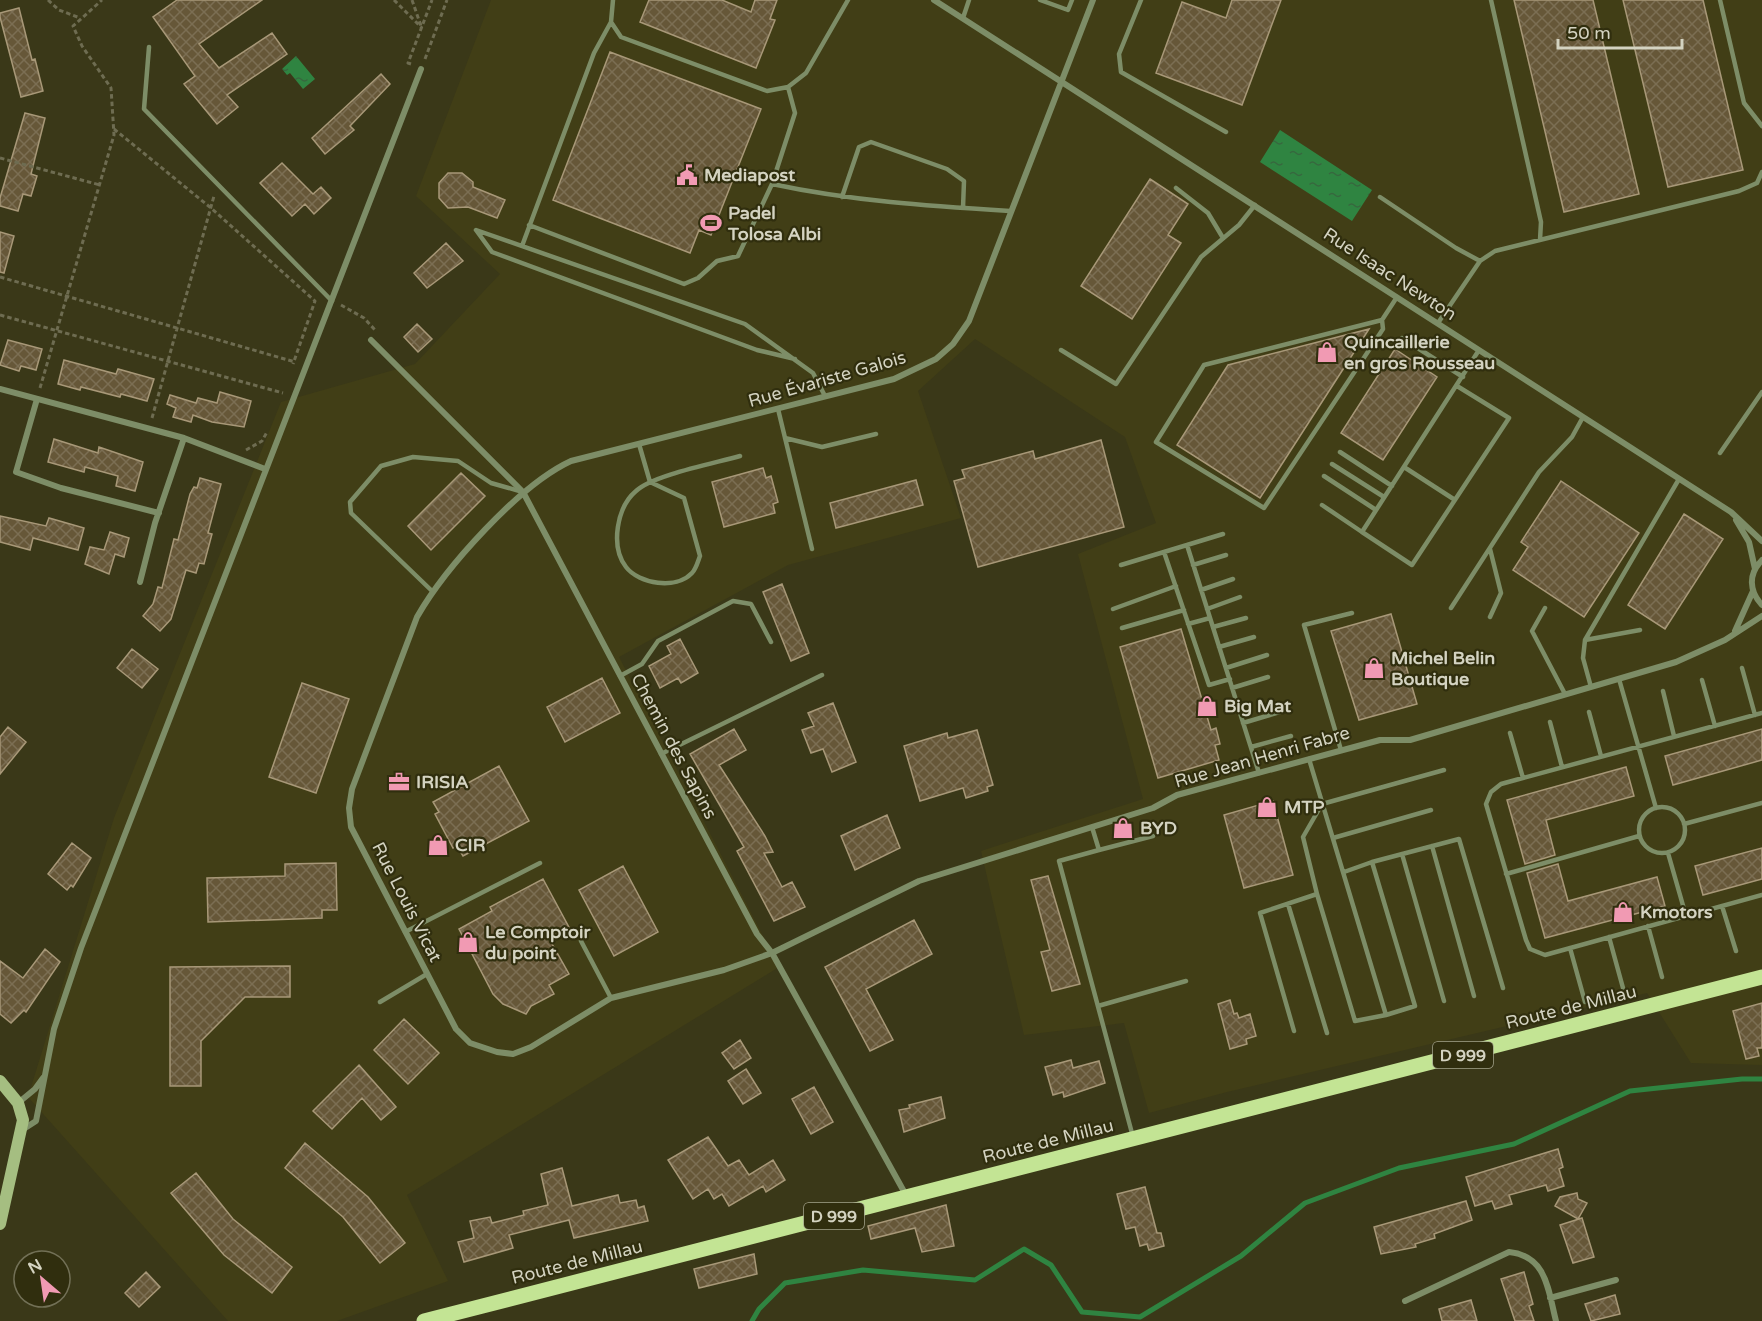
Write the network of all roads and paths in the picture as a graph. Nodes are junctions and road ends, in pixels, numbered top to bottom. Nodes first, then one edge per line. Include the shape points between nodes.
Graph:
1 (48, 0) edge
2 (102, 0) edge
3 (394, 0) edge
4 (412, 0) edge
5 (432, 0) edge
6 (447, 0) edge
7 (613, 0) edge
8 (848, 0) edge
9 (934, 0) edge
10 (969, 0) edge
11 (1040, 0) edge
12 (1072, 0) edge
13 (1093, 0) edge
14 (1141, 0) edge
15 (1491, 0) edge
16 (1720, 0) edge
17 (80, 18) junction
18 (963, 18) junction
19 (610, 22) junction
20 (422, 28) junction
21 (149, 47) dead end
22 (421, 69) junction
23 (1062, 81) junction
24 (788, 87) junction
25 (1762, 126) edge
26 (114, 129) junction
27 (1226, 132) dead end
28 (0, 158) edge
29 (1762, 172) edge
30 (218, 183) junction
31 (772, 184) junction
32 (100, 185) junction
33 (1176, 188) dead end
34 (842, 196) junction
35 (1380, 197) dead end
36 (1255, 205) junction
37 (211, 208) junction
38 (963, 208) junction
39 (1010, 211) junction
40 (529, 225) junction
41 (1224, 238) junction
42 (1540, 240) junction
43 (522, 246) junction
44 (1480, 261) junction
45 (0, 277) edge
46 (69, 296) junction
47 (1397, 297) junction
48 (332, 301) junction
49 (0, 315) edge
50 (1382, 320) junction
51 (1438, 323) junction
52 (177, 330) junction
53 (58, 332) junction
54 (1402, 338) dead end
55 (371, 340) joint
56 (1061, 350) dead end
57 (1479, 350) junction
58 (795, 359) junction
59 (168, 361) junction
60 (294, 362) junction
61 (290, 372) dead end
62 (1462, 377) junction
63 (287, 383) dead end
64 (1456, 386) junction
65 (0, 389) edge
66 (1762, 393) edge
67 (825, 396) junction
68 (37, 399) junction
69 (778, 409) junction
70 (1583, 417) junction
71 (271, 425) dead end
72 (149, 429) junction
73 (876, 434) dead end
74 (184, 438) junction
75 (785, 438) junction
76 (639, 444) junction
77 (1340, 452) dead end
78 (1720, 453) dead end
79 (234, 456) junction
80 (740, 456) dead end
81 (1332, 464) dead end
82 (1404, 467) junction
83 (265, 469) junction
84 (1324, 476) dead end
85 (1679, 479) junction
86 (650, 482) junction
87 (1392, 486) junction
88 (522, 492) junction
89 (1384, 497) junction
90 (1455, 500) junction
91 (1322, 505) dead end
92 (1376, 510) junction
93 (1731, 512) junction
94 (159, 513) junction
95 (1362, 532) junction
96 (1223, 534) dead end
97 (1762, 541) edge
98 (1187, 545) junction
99 (1490, 548) junction
100 (812, 549) dead end
101 (1164, 552) junction
102 (1226, 555) dead end
103 (1762, 560) edge
104 (1121, 565) dead end
105 (1193, 565) junction
106 (1755, 569) junction
107 (1233, 579) dead end
108 (141, 582) dead end
109 (1176, 586) junction
110 (1201, 590) junction
111 (432, 591) junction
112 (1753, 591) junction
113 (1240, 597) dead end
114 (1762, 605) edge
115 (1451, 608) dead end
116 (1545, 608) dead end
117 (1113, 609) dead end
118 (1207, 609) junction
119 (1184, 610) junction
120 (1352, 613) dead end
121 (1762, 616) edge
122 (1490, 617) dead end
123 (1210, 618) junction
124 (1246, 618) dead end
125 (1188, 624) junction
126 (1213, 627) junction
127 (1122, 628) dead end
128 (1640, 630) dead end
129 (1735, 631) junction
130 (1254, 637) dead end
131 (1585, 640) junction
132 (771, 642) dead end
133 (1219, 647) junction
134 (1268, 655) dead end
135 (1226, 668) junction
136 (1742, 668) dead end
137 (822, 675) dead end
138 (620, 676) junction
139 (1268, 676) dead end
140 (1230, 679) junction
141 (1619, 679) junction
142 (1702, 680) dead end
143 (1591, 687) junction
144 (1232, 688) junction
145 (1663, 691) dead end
146 (1565, 694) junction
147 (1283, 711) dead end
148 (1589, 712) dead end
149 (1762, 713) edge
150 (1755, 715) junction
151 (1550, 722) dead end
152 (1243, 723) junction
153 (1715, 726) junction
154 (1510, 733) dead end
155 (1292, 736) dead end
156 (1674, 736) junction
157 (1638, 746) junction
158 (1251, 747) junction
159 (1341, 750) junction
160 (661, 754) junction
161 (1601, 756) junction
162 (1309, 759) junction
163 (1562, 767) junction
164 (1444, 770) dead end
165 (1259, 773) junction
166 (1523, 778) junction
167 (1762, 803) edge
168 (1322, 804) junction
169 (1656, 808) junction
170 (1431, 810) dead end
171 (1684, 824) junction
172 (1092, 827) junction
173 (1153, 836) dead end
174 (1640, 836) junction
175 (1333, 838) junction
176 (1432, 846) junction
177 (1099, 850) junction
178 (1668, 853) junction
179 (1402, 854) junction
180 (1372, 862) junction
181 (540, 863) dead end
182 (1344, 872) junction
183 (1506, 874) junction
184 (1317, 894) junction
185 (1762, 895) edge
186 (1288, 903) junction
187 (1722, 906) junction
188 (1686, 916) junction
189 (1648, 926) junction
190 (405, 932) junction
191 (1609, 937) junction
192 (581, 941) dead end
193 (1570, 948) junction
194 (1736, 951) dead end
195 (772, 953) junction
196 (427, 974) junction
197 (1662, 977) dead end
198 (1762, 979) edge
199 (1186, 981) dead end
200 (1503, 988) dead end
201 (1623, 988) dead end
202 (1474, 996) dead end
203 (611, 998) junction
204 (1444, 1001) dead end
205 (380, 1002) dead end
206 (1585, 1002) dead end
207 (1098, 1006) junction
208 (1386, 1015) junction
209 (1294, 1031) dead end
210 (1327, 1033) dead end
211 (43, 1077) junction
212 (0, 1081) edge
213 (18, 1103) junction
214 (22, 1130) junction
215 (1134, 1139) junction
216 (907, 1197) junction
217 (0, 1224) edge
218 (1616, 1280) dead end
219 (1550, 1299) junction
220 (1405, 1300) dead end
221 (424, 1321) edge
222 (1556, 1321) edge

1 - 17 path via 59,10
2 - 17 path
3 - 20 path
4 - 20 path
5 - 20 path
6 - 22 path
7 - 19 lane
8 - 24 lane via 806,73
9 - 18 street, Rue Isaac Newton
10 - 18 lane
11 - 12 lane via 1068,10
13 - 23 street, Rue Évariste Galois
14 - 27 lane via 1119,54 1121,72
15 - 42 lane via 1541,222
16 - 25 lane via 1744,103
17 - 26 path via 73,26 111,88
18 - 23 street, Rue Isaac Newton
19 - 24 lane via 621,37 767,92
19 - 40 lane via 594,53
20 - 22 path via 408,63
21 - 30 lane via 144,108
22 - 48 street
23 - 36 street, Rue Isaac Newton
23 - 39 street, Rue Évariste Galois
24 - 31 lane via 795,113
26 - 32 path
26 - 37 path
28 - 32 path
29 - 42 lane via 1757,183 1739,190
30 - 37 path
30 - 48 lane
31 - 34 lane
31 - 40 lane via 738,256 717,261 698,278 684,284
32 - 46 path
33 - 41 lane via 1208,213
34 - 38 lane
34 - 38 lane via 860,147 871,142 947,169 963,181
35 - 44 lane
36 - 41 lane
36 - 47 street, Rue Isaac Newton
37 - 52 path
37 - 60 path via 315,301
38 - 39 lane
39 - 67 street, Rue Évariste Galois via 977,303 953,344 929,363 894,379
40 - 43 lane
41 - 56 lane via 1201,257 1116,384
42 - 44 lane via 1495,251
43 - 58 lane via 745,324
43 - 58 lane via 476,230 492,252 757,350
44 - 51 lane
45 - 46 path
46 - 52 path
46 - 53 path
47 - 50 lane
47 - 51 street, Rue Isaac Newton
48 - 55 path via 364,318 376,330
48 - 83 street
49 - 53 path
50 - 50 lane via 1204,365 1156,442 1264,508 1383,329
51 - 57 street, Rue Isaac Newton
52 - 59 path
52 - 60 path
53 - 59 path
53 - 68 path
54 - 62 lane
55 - 88 street, Chemin des Sapins
57 - 62 lane
57 - 70 street, Rue Isaac Newton
58 - 67 lane via 813,373
59 - 63 path via 282,395
59 - 72 path
60 - 61 path
62 - 64 lane
64 - 82 lane
64 - 90 lane via 1509,418
65 - 68 street
66 - 78 lane
67 - 69 street, Rue Évariste Galois
68 - 72 street
68 - 94 street via 16,472
69 - 75 lane
69 - 76 street, Rue Évariste Galois
70 - 85 street, Rue Isaac Newton
70 - 99 lane via 1572,437 1539,472
71 - 79 path via 262,441
72 - 74 street
73 - 75 lane via 822,447
74 - 79 street
74 - 94 street
75 - 100 lane
76 - 86 lane
76 - 88 street, Rue Évariste Galois via 571,461 554,468
77 - 87 lane
79 - 83 street
80 - 86 lane
81 - 89 lane
82 - 87 lane
82 - 90 lane
83 - 211 street via 81,948 54,1029
84 - 92 lane
85 - 93 street, Rue Isaac Newton
85 - 131 lane
86 - 86 lane via 635,491 622,510 616,539 626,567 646,581 671,583 692,574 700,556 684,498
87 - 89 lane
88 - 111 street, Rue Louis Vicat
88 - 111 lane via 491,483 458,461 413,457 381,466 350,502 351,513
88 - 138 street, Chemin des Sapins
89 - 92 lane
90 - 95 lane via 1412,565
91 - 95 lane
92 - 95 lane
93 - 97 street, Rue Isaac Newton
93 - 106 street, Rue Isaac Newton via 1749,542
94 - 108 street
96 - 98 lane
98 - 101 lane
98 - 105 lane
99 - 115 lane
99 - 122 lane via 1502,593
101 - 104 lane
101 - 109 lane
102 - 105 lane
103 - 106 street
105 - 110 lane
106 - 112 street
107 - 110 lane
109 - 117 lane
109 - 119 lane
110 - 118 lane
111 - 190 street, Rue Louis Vicat via 417,617 352,789 349,808 351,826
112 - 114 street
112 - 129 street
113 - 118 lane
116 - 146 lane via 1532,631
118 - 123 lane
119 - 125 lane
119 - 127 lane
120 - 159 lane via 1304,625
121 - 129 street, Rue Jean Henri Fabre
123 - 125 lane
123 - 126 lane
124 - 126 lane
125 - 140 lane via 1209,685
126 - 133 lane
128 - 131 lane
129 - 141 street, Rue Jean Henri Fabre via 1703,651
130 - 133 lane
131 - 143 lane via 1582,658
132 - 138 lane via 751,604 733,601 657,642 642,664
133 - 135 lane
134 - 135 lane
135 - 140 lane
136 - 150 lane
137 - 160 lane
138 - 160 street, Chemin des Sapins
139 - 144 lane
140 - 144 lane
141 - 143 street, Rue Jean Henri Fabre
141 - 157 lane
142 - 153 lane
143 - 146 street, Rue Jean Henri Fabre
144 - 152 lane
145 - 156 lane
146 - 159 street, Rue Jean Henri Fabre via 1410,740 1380,740
147 - 152 lane
148 - 161 lane
149 - 150 lane
150 - 153 lane
151 - 163 lane
152 - 158 lane
153 - 156 lane
154 - 166 lane
155 - 158 lane
156 - 157 lane
157 - 161 lane
157 - 169 lane
158 - 165 lane
159 - 162 street, Rue Jean Henri Fabre
160 - 195 street, Chemin des Sapins via 757,934
161 - 163 lane
162 - 165 street, Rue Jean Henri Fabre
162 - 168 lane
163 - 166 lane
164 - 168 lane
165 - 172 street, Rue Jean Henri Fabre via 1177,795 1153,808
166 - 183 lane via 1501,784 1491,792 1486,804
167 - 171 lane
168 - 175 lane
168 - 184 lane via 1303,837
169 - 171 lane via 1668,808
169 - 174 lane via 1639,824
170 - 175 lane
171 - 178 lane via 1684,836 1678,847
172 - 177 lane
172 - 195 street, Rue Jean Henri Fabre via 919,881
173 - 177 lane
174 - 178 lane via 1645,846
174 - 183 lane
175 - 182 lane
176 - 179 lane
176 - 200 lane via 1459,839
176 - 202 lane
177 - 207 lane via 1059,861
178 - 188 lane
179 - 180 lane
179 - 204 lane
180 - 182 lane
180 - 208 lane via 1414,1006
181 - 190 lane
182 - 208 lane
183 - 193 lane via 1530,949 1545,955
184 - 186 lane
184 - 208 lane via 1355,1021
185 - 187 lane
186 - 209 lane via 1260,913
186 - 210 lane
187 - 188 lane
187 - 194 lane
188 - 189 lane
189 - 191 lane
189 - 197 lane
190 - 196 street, Rue Louis Vicat
191 - 193 lane
191 - 201 lane
192 - 203 lane
193 - 206 lane
195 - 203 street, Rue Louis Vicat via 724,970
195 - 216 street, Chemin des Sapins
196 - 203 street, Rue Louis Vicat via 456,1029 470,1043 497,1052 513,1053 531,1047
196 - 205 lane
198 - 215 main road, Route de Millau / D 999
199 - 207 lane
207 - 215 lane
211 - 213 street
211 - 214 street via 36,1120
212 - 213 street
213 - 214 street
214 - 217 street
215 - 216 main road, Route de Millau / D 999
216 - 221 main road, Route de Millau / D 999
218 - 219 street
219 - 220 street via 1535,1260 1509,1252
219 - 222 street

